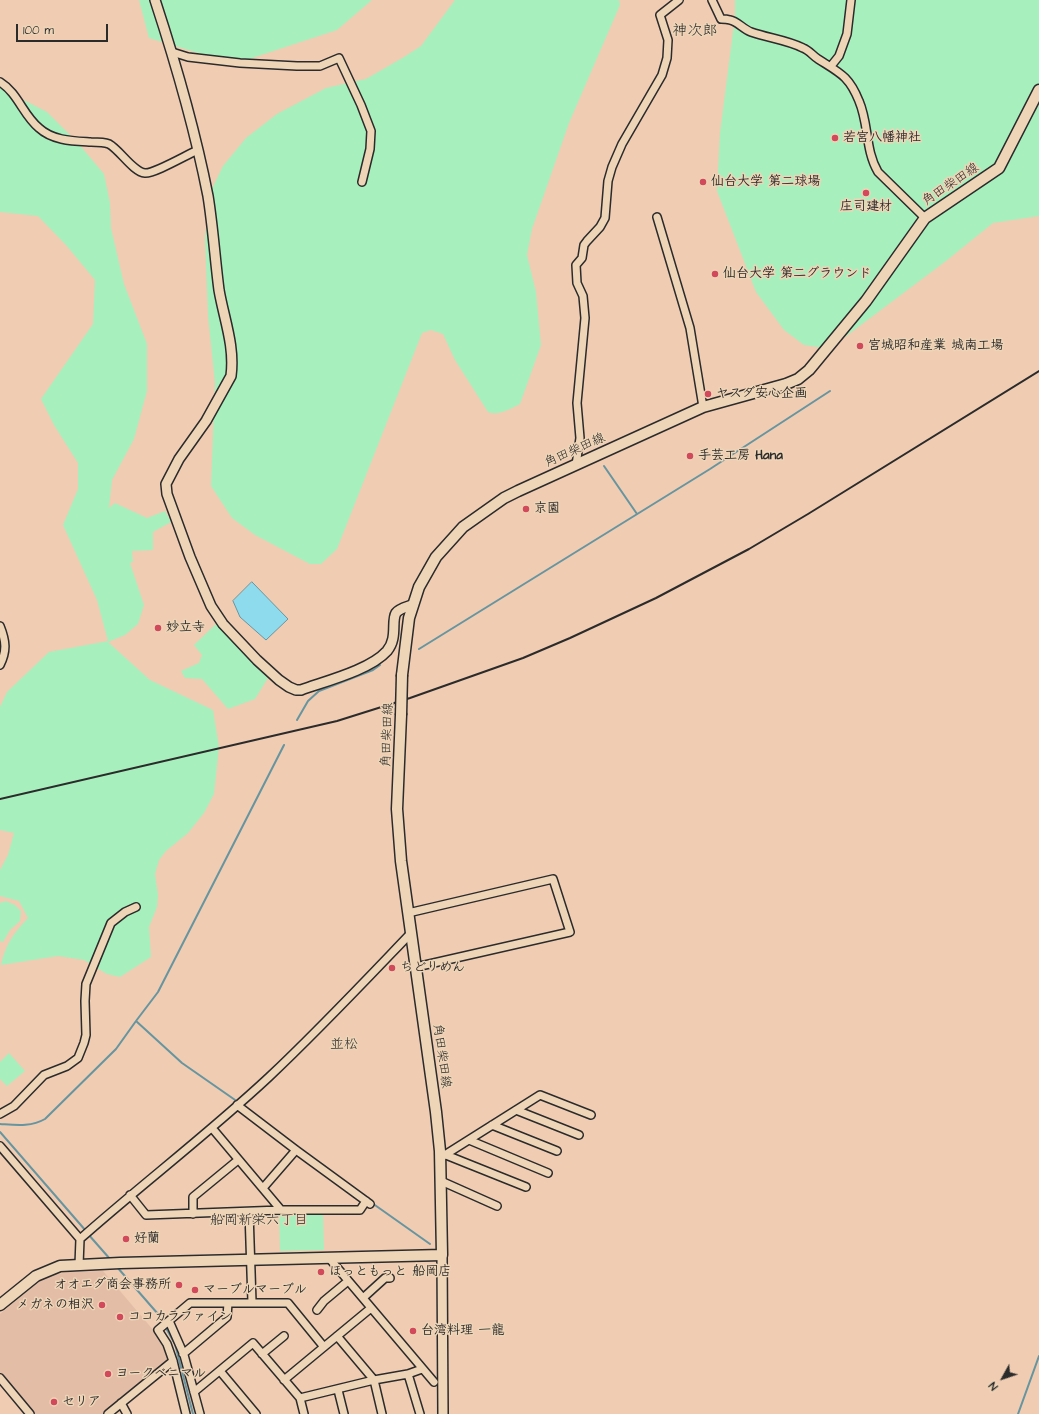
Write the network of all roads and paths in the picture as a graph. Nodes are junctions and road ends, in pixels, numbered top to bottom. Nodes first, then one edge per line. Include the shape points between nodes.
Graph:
1 (155, 0) edge
2 (679, 0) edge
3 (712, 0) edge
4 (851, 0) edge
5 (172, 52) junction
6 (831, 66) junction
7 (0, 82) edge
8 (1039, 90) edge
9 (198, 150) junction
10 (362, 182) dead end
11 (657, 217) dead end
12 (925, 218) junction
13 (703, 407) junction
14 (576, 465) junction
15 (412, 605) junction
16 (0, 626) edge
17 (0, 666) edge
18 (136, 907) dead end
19 (408, 913) junction
20 (412, 933) junction
21 (416, 967) junction
22 (239, 1104) junction
23 (516, 1110) junction
24 (0, 1114) edge
25 (591, 1115) dead end
26 (492, 1125) junction
27 (212, 1128) junction
28 (579, 1135) dead end
29 (469, 1140) junction
30 (0, 1146) edge
31 (296, 1150) junction
32 (557, 1151) dead end
33 (443, 1156) junction
34 (238, 1160) junction
35 (548, 1173) dead end
36 (441, 1182) junction
37 (526, 1187) dead end
38 (263, 1188) junction
39 (130, 1195) junction
40 (497, 1206) dead end
41 (281, 1210) junction
42 (249, 1212) junction
43 (193, 1214) junction
44 (84, 1235) junction
45 (442, 1255) junction
46 (329, 1258) junction
47 (251, 1260) junction
48 (79, 1265) junction
49 (390, 1278) dead end
50 (348, 1281) junction
51 (363, 1298) junction
52 (252, 1302) junction
53 (228, 1303) junction
54 (0, 1305) edge
55 (371, 1308) junction
56 (318, 1310) dead end
57 (168, 1321) junction
58 (284, 1336) dead end
59 (337, 1336) junction
60 (324, 1346) junction
61 (183, 1354) junction
62 (262, 1354) junction
63 (173, 1361) junction
64 (422, 1370) junction
65 (220, 1371) junction
66 (408, 1374) junction
67 (0, 1378) edge
68 (284, 1380) junction
69 (374, 1380) junction
70 (434, 1382) dead end
71 (338, 1390) junction
72 (194, 1392) junction
73 (300, 1398) junction
74 (121, 1403) junction
75 (30, 1414) edge
76 (108, 1414) edge
77 (127, 1414) edge
78 (186, 1414) edge
79 (200, 1414) edge
80 (256, 1414) edge
81 (304, 1414) edge
82 (344, 1414) edge
83 (382, 1414) edge
84 (420, 1414) edge
85 (443, 1414) edge

1 - 5 street
2 - 14 street via 660,15 668,40 662,75 622,144 608,181 605,218 584,245 582,258 576,265 577,283 583,296 585,318 577,403 580,438
3 - 6 street via 721,19 731,20 748,31 804,48
4 - 6 street via 847,34 839,56
5 - 9 street
5 - 10 street via 188,57 240,63 297,66 320,66 339,58 371,131 370,149
6 - 12 street via 845,76 860,101 873,164
7 - 9 street via 11,90 30,120 43,131 57,138 72,141 106,143 142,172 154,171
8 - 12 main road, 角田柴田線 via 998,168
9 - 15 street via 208,196 232,368 231,376 206,421 179,459 166,484 178,526 211,606 257,660 289,687 301,690 358,669 380,657 388,650 393,640 395,616 402,609
11 - 13 street via 690,328
12 - 13 main road, 角田柴田線 via 866,301 809,370 786,384
13 - 14 main road, 角田柴田線
14 - 15 main road, 角田柴田線 via 504,498 463,527 436,557
15 - 19 main road, 角田柴田線, bridge via 402,675 397,809
16 - 17 street via 5,645
18 - 24 street via 111,923 86,984 86,1035 78,1058 67,1066 44,1075 14,1106
19 - 20 main road, 角田柴田線
19 - 21 street via 553,879 570,932
20 - 21 main road, 角田柴田線
20 - 22 street
21 - 33 main road, 角田柴田線
22 - 27 street
22 - 31 street
23 - 25 street via 540,1095
23 - 26 street
23 - 28 street
26 - 29 street
26 - 32 street
27 - 34 street
27 - 39 street
29 - 33 street
29 - 35 street
30 - 44 street
31 - 38 street
31 - 41 street via 368,1203 360,1210
33 - 36 main road, 角田柴田線
33 - 37 street
34 - 38 street
34 - 43 street via 193,1197
36 - 40 street
36 - 45 main road, 角田柴田線
38 - 41 street
39 - 43 street via 146,1215
39 - 44 street
41 - 42 street
42 - 43 street
42 - 47 street
44 - 48 street
45 - 46 main road
45 - 85 street
46 - 47 main road
46 - 50 street
47 - 48 main road
47 - 52 street
48 - 54 main road via 60,1266 36,1276
49 - 51 street via 385,1278
50 - 51 street
50 - 56 street via 324,1301
51 - 55 street
52 - 53 street
52 - 60 street via 288,1302
53 - 57 street via 190,1303
53 - 61 street via 227,1317
55 - 59 street
55 - 64 street
57 - 61 street
57 - 63 street via 158,1330 167,1344
58 - 62 street
59 - 60 street
59 - 69 street
60 - 68 street
61 - 72 street
62 - 65 street via 253,1344
62 - 68 street
63 - 74 street
63 - 78 street
64 - 66 street
64 - 70 street
65 - 72 street
65 - 80 street
66 - 69 street
66 - 84 street
67 - 75 street
68 - 73 street
69 - 71 street
69 - 83 street
71 - 73 street
71 - 82 street
72 - 79 street
73 - 81 street
74 - 76 street
74 - 77 street

